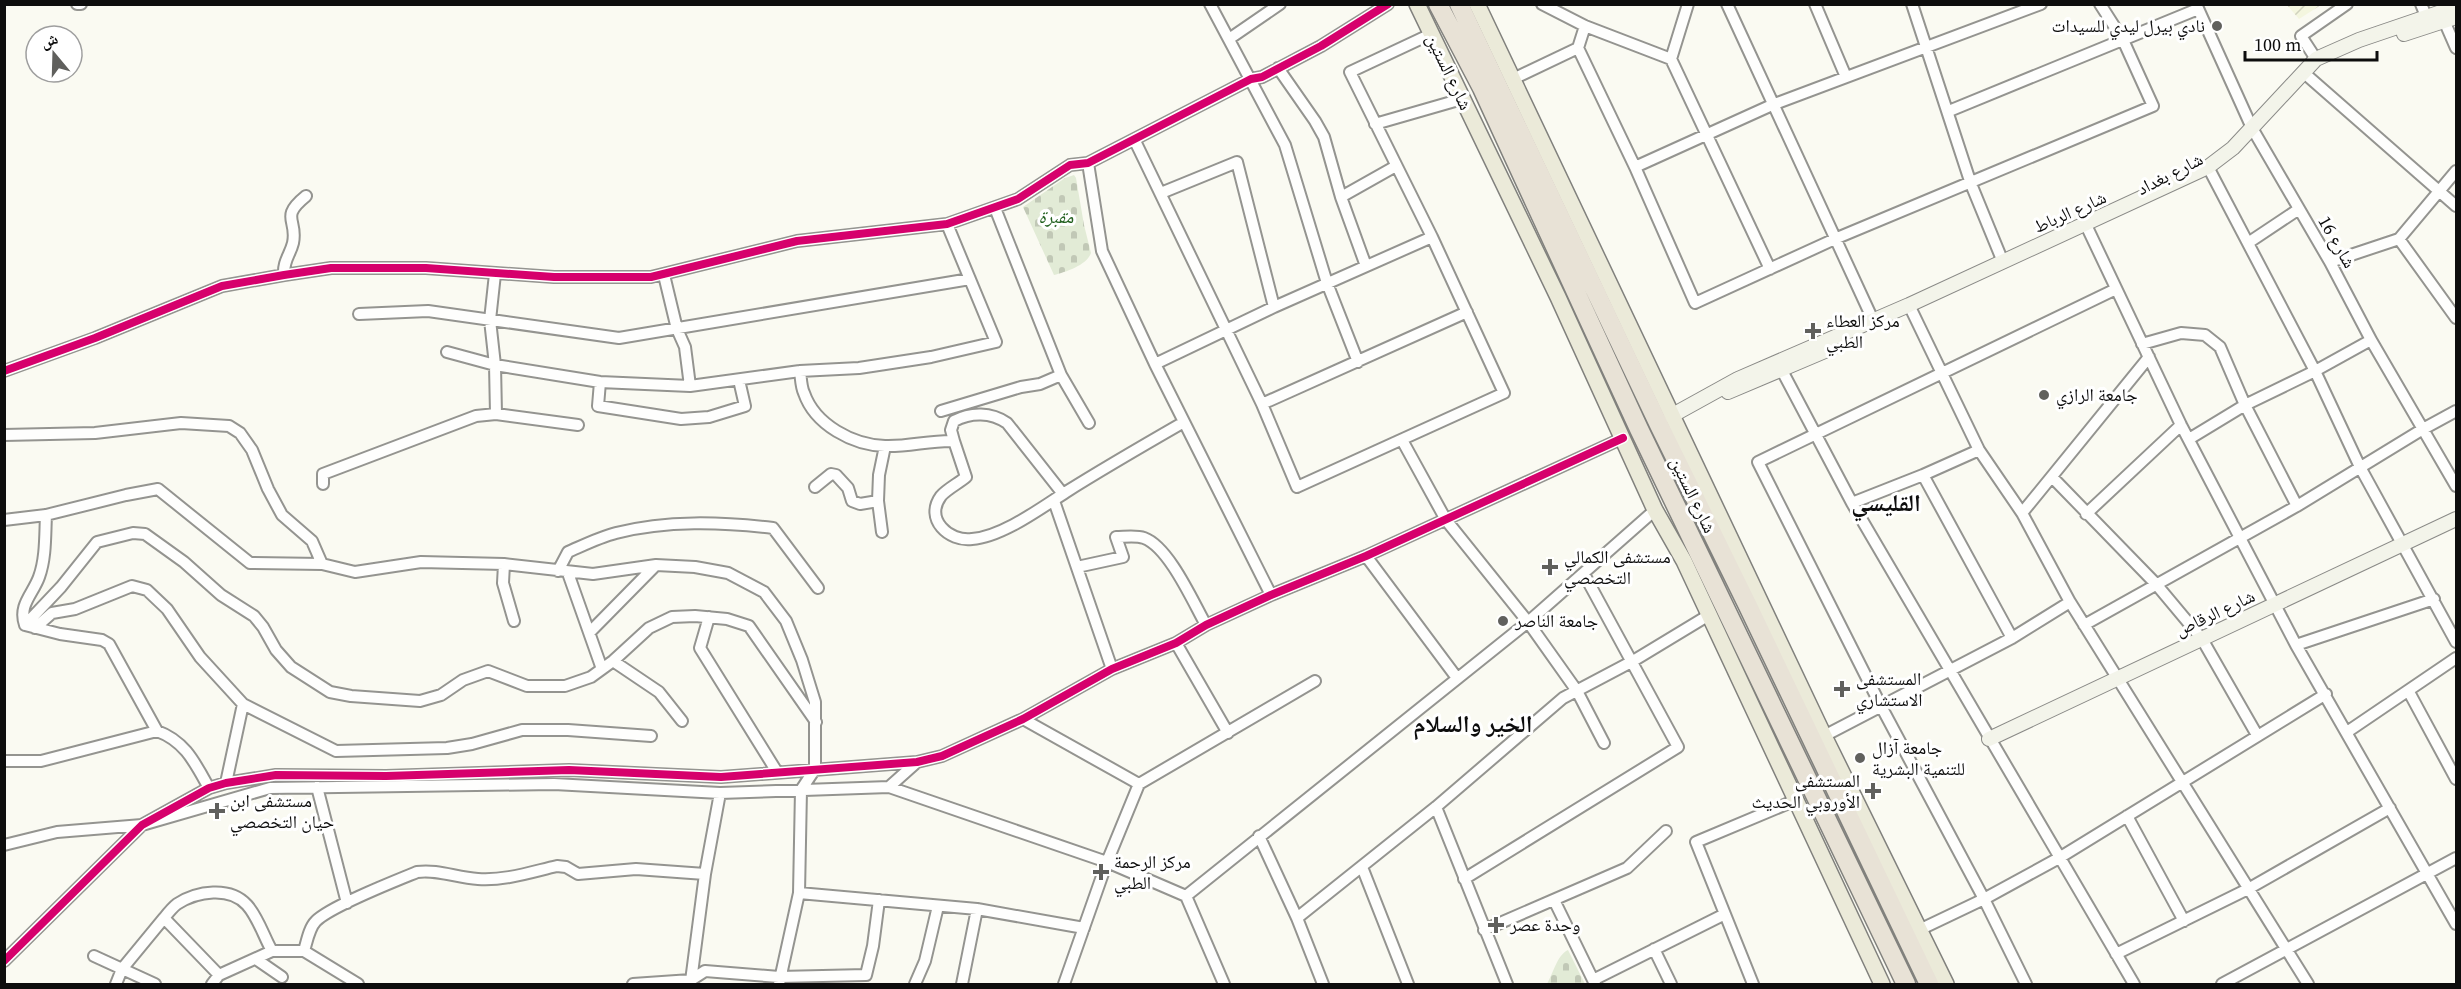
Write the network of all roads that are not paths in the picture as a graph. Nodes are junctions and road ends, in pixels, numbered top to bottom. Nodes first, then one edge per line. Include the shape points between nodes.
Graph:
1 (1280, 4) edge
2 (1417, 4) edge
3 (1438, 4) edge
4 (1459, 4) edge
5 (1477, 4) edge
6 (1542, 4) edge
7 (1688, 4) edge
8 (1727, 4) edge
9 (1815, 4) edge
10 (1912, 4) edge
11 (2041, 4) edge
12 (2100, 4) edge
13 (2347, 4) edge
14 (1211, 5) edge
15 (1384, 5) edge
16 (2197, 7) edge
17 (2457, 7) edge
18 (2423, 10) edge
19 (2447, 16) edge
20 (1585, 26) junction
21 (1431, 34) junction
22 (1229, 39) junction
23 (2122, 40) junction
24 (1927, 46) junction
25 (1578, 48) junction
26 (2457, 48) edge
27 (1671, 59) junction
28 (2316, 59) junction
29 (1278, 69) junction
30 (2306, 75) junction
31 (1846, 77) junction
32 (1251, 79) junction
33 (1514, 79) junction
34 (1462, 99) junction
35 (1772, 105) junction
36 (1949, 111) junction
37 (1375, 124) junction
38 (2254, 132) junction
39 (1706, 135) junction
40 (1135, 141) junction
41 (1088, 163) junction
42 (1396, 166) junction
43 (1635, 167) junction
44 (2210, 170) junction
45 (2457, 171) edge
46 (1971, 184) junction
47 (2438, 191) junction
48 (1161, 193) junction
49 (306, 196) dead end
50 (1341, 197) junction
51 (2457, 206) edge
52 (995, 208) junction
53 (2299, 209) junction
54 (948, 224) junction
55 (2088, 227) junction
56 (1432, 237) junction
57 (1837, 238) junction
58 (2399, 239) junction
59 (2248, 243) junction
60 (2003, 262) junction
61 (2330, 262) junction
62 (1366, 266) junction
63 (1770, 269) junction
64 (1596, 273) junction
65 (284, 274) junction
66 (495, 274) junction
67 (664, 275) junction
68 (969, 279) junction
69 (1327, 283) junction
70 (2116, 289) junction
71 (1566, 293) junction
72 (1274, 307) junction
73 (1911, 308) junction
74 (1467, 312) junction
75 (359, 314) dead end
76 (2457, 318) edge
77 (489, 320) junction
78 (1873, 320) junction
79 (677, 329) junction
80 (1225, 329) junction
81 (2371, 340) junction
82 (2142, 344) junction
83 (447, 352) dead end
84 (2149, 357) junction
85 (1358, 362) junction
86 (1155, 364) junction
87 (495, 365) junction
88 (1779, 366) junction
89 (4, 371) edge
90 (800, 371) junction
91 (2315, 371) junction
92 (1941, 374) junction
93 (1061, 375) junction
94 (739, 380) junction
95 (600, 382) junction
96 (690, 386) junction
97 (1262, 404) junction
98 (2245, 405) junction
99 (941, 411) dead end
100 (2457, 411) edge
101 (496, 414) junction
102 (1671, 416) junction
103 (1184, 422) junction
104 (1089, 423) dead end
105 (578, 425) dead end
106 (2181, 425) junction
107 (2423, 429) junction
108 (4, 435) edge
109 (1815, 436) junction
110 (1623, 438) junction
111 (1402, 440) junction
112 (2189, 440) junction
113 (954, 441) junction
114 (885, 446) junction
115 (1978, 450) junction
116 (2360, 467) junction
117 (1923, 475) junction
118 (2052, 477) junction
119 (323, 484) dead end
120 (2457, 486) edge
121 (815, 487) dead end
122 (1058, 498) junction
123 (878, 501) junction
124 (1852, 503) junction
125 (2297, 506) junction
126 (1655, 510) junction
127 (2022, 513) junction
128 (2086, 514) junction
129 (46, 515) junction
130 (2457, 519) edge
131 (4, 520) edge
132 (1446, 520) junction
133 (882, 532) dead end
134 (2241, 538) junction
135 (2404, 545) junction
136 (1728, 551) junction
137 (1366, 556) junction
138 (322, 564) junction
139 (504, 564) junction
140 (656, 565) junction
141 (1077, 567) junction
142 (563, 572) junction
143 (1584, 574) junction
144 (2156, 584) junction
145 (818, 588) dead end
146 (1270, 596) junction
147 (2434, 599) junction
148 (2070, 602) junction
149 (2275, 604) junction
150 (1709, 615) junction
151 (709, 617) junction
152 (514, 621) dead end
153 (1528, 622) junction
154 (1206, 625) junction
155 (2084, 625) junction
156 (30, 627) junction
157 (590, 632) junction
158 (2012, 638) junction
159 (2202, 639) junction
160 (2457, 642) edge
161 (1176, 643) junction
162 (2296, 645) junction
163 (2457, 658) edge
164 (1633, 660) junction
165 (613, 661) junction
166 (603, 669) junction
167 (1112, 669) junction
168 (1949, 670) junction
169 (1457, 678) junction
170 (2117, 679) junction
171 (1315, 681) dead end
172 (1577, 691) junction
173 (2409, 693) junction
174 (2326, 694) junction
175 (243, 704) junction
176 (1882, 708) junction
177 (1023, 718) junction
178 (682, 721) dead end
179 (816, 722) junction
180 (157, 731) junction
181 (2347, 732) junction
182 (1228, 733) junction
183 (2257, 735) junction
184 (651, 736) dead end
185 (1776, 736) junction
186 (1824, 736) junction
187 (1989, 739) junction
188 (1604, 743) dead end
189 (4, 761) edge
190 (916, 762) junction
191 (815, 769) junction
192 (777, 772) junction
193 (361, 775) junction
194 (2457, 778) edge
195 (2182, 782) junction
196 (226, 783) junction
197 (1139, 784) junction
198 (317, 787) junction
199 (360, 787) junction
200 (889, 787) junction
201 (209, 788) junction
202 (801, 790) junction
203 (720, 793) junction
204 (1796, 800) junction
205 (1436, 807) junction
206 (2390, 808) junction
207 (2127, 816) junction
208 (142, 825) junction
209 (1666, 831) dead end
210 (1259, 836) junction
211 (1867, 841) junction
212 (4, 845) edge
213 (2059, 858) junction
214 (2457, 858) edge
215 (1107, 862) junction
216 (1362, 867) junction
217 (2428, 873) junction
218 (705, 874) junction
219 (1464, 879) junction
220 (2248, 890) junction
221 (799, 893) junction
222 (1186, 896) junction
223 (1984, 899) junction
224 (879, 900) junction
225 (1554, 900) junction
226 (347, 903) junction
227 (938, 906) junction
228 (977, 909) junction
229 (1723, 915) junction
230 (164, 918) junction
231 (1298, 918) junction
232 (2184, 921) junction
233 (2457, 924) edge
234 (1084, 928) junction
235 (1485, 930) junction
236 (1919, 930) junction
237 (2286, 948) junction
238 (1653, 949) junction
239 (272, 951) junction
240 (304, 951) junction
241 (2116, 954) junction
242 (94, 956) dead end
243 (256, 959) junction
244 (4, 961) edge
245 (122, 969) junction
246 (219, 975) junction
247 (282, 977) dead end
248 (779, 981) edge
249 (691, 982) edge
250 (1594, 982) edge
251 (116, 984) edge
252 (155, 984) edge
253 (212, 984) edge
254 (358, 984) edge
255 (633, 984) edge
256 (915, 984) edge
257 (962, 984) edge
258 (1064, 984) edge
259 (1224, 984) edge
260 (1323, 984) edge
261 (1408, 984) edge
262 (1507, 984) edge
263 (1671, 984) edge
264 (1753, 984) edge
265 (1882, 984) edge
266 (1906, 984) edge
267 (1929, 984) edge
268 (1946, 984) edge
269 (2026, 984) edge
270 (2134, 984) edge
271 (2222, 984) edge
272 (2308, 984) edge

1 - 22 street
2 - 21 main road, شارع الستين
3 - 71 highway, شارع الستين via 1482,88
4 - 64 highway, شارع الستين
5 - 33 main road, شارع الستين
6 - 20 street
7 - 27 street
8 - 35 street
9 - 31 street
10 - 24 street
11 - 24 street
12 - 23 street
13 - 28 street via 2301,36
14 - 22 street
15 - 29 street
16 - 23 street
16 - 38 street, شارع 16
17 - 19 street
18 - 19 street
18 - 28 street
19 - 26 street
19 - 30 street, شارع بغداد via 2363,47
20 - 25 street
20 - 27 street
21 - 34 main road, شارع الستين
21 - 37 street via 1350,72
22 - 32 street
23 - 36 street
23 - 46 street via 2153,106
24 - 31 street
24 - 36 street
25 - 33 street
25 - 43 street
27 - 39 street
28 - 30 street
29 - 32 street
29 - 50 street via 1324,137
30 - 38 street, شارع بغداد
30 - 47 street
31 - 35 street
32 - 40 street
32 - 69 street via 1285,146
33 - 64 main road, شارع الستين
34 - 37 street
34 - 71 main road, شارع الستين
35 - 39 street
35 - 57 street
36 - 46 street
37 - 42 street
38 - 44 street, شارع بغداد via 2234,158
38 - 53 street, شارع 16
39 - 43 street
39 - 63 street
40 - 41 street
40 - 48 street
41 - 52 street via 1070,165 1018,199
41 - 86 street via 1102,251
42 - 50 street
42 - 56 street
43 - 63 street via 1695,303
44 - 55 street, شارع الرباط
44 - 59 street
45 - 47 street
46 - 57 street
46 - 60 street
47 - 51 street
47 - 58 street
48 - 72 street via 1237,162
48 - 80 street
49 - 65 street via 290,216 294,238
50 - 62 street
52 - 54 street
52 - 93 street
53 - 59 street
53 - 61 street, شارع 16
54 - 67 street via 797,241
54 - 68 street
55 - 60 street, شارع الرباط
55 - 70 street
55 - 73 street
56 - 62 street
56 - 74 street
57 - 63 street
57 - 78 street
58 - 61 street
58 - 76 street
59 - 91 street
60 - 73 street, شارع الرباط
61 - 81 street, شارع 16
62 - 69 street
64 - 102 main road, شارع الستين
64 - 136 highway, شارع الستين
65 - 66 street via 331,268 426,268
65 - 89 street via 222,286
66 - 67 street
66 - 77 street
67 - 79 street
68 - 79 street
68 - 90 street via 996,342 859,368
69 - 72 street
69 - 85 street
70 - 82 street
70 - 92 street
71 - 110 main road, شارع الستين
71 - 185 highway, شارع الستين via 1731,617
72 - 80 street
73 - 78 street, شارع الرباط
73 - 88 street
73 - 92 street
74 - 85 street
74 - 111 street via 1504,393
75 - 77 street via 428,311
77 - 79 street via 619,338
77 - 87 street
78 - 88 street, شارع الرباط
79 - 96 street via 685,347
80 - 86 street
80 - 97 street
81 - 91 street
81 - 107 street, شارع 16
82 - 84 street
82 - 98 street via 2181,333 2205,335 2220,347
83 - 87 street
84 - 106 street
84 - 118 street
85 - 97 street
86 - 103 street
87 - 95 street
87 - 101 street
88 - 102 street, شارع الرباط via 1738,379
88 - 109 street
90 - 94 street
90 - 114 street via 804,394 822,419 840,434 861,443
91 - 98 street
91 - 116 street
92 - 109 street
92 - 115 street
93 - 99 street
93 - 104 street
94 - 95 street via 745,406 709,417 681,419 598,406
94 - 96 street
95 - 96 street
97 - 111 street via 1297,487
98 - 112 street
98 - 125 street
100 - 107 street
101 - 105 street
101 - 119 street via 476,416 323,474
102 - 136 main road, شارع الستين
103 - 122 street
103 - 146 street
106 - 112 street
106 - 128 street
107 - 116 street
107 - 120 street, شارع 16
108 - 138 street via 95,433 181,423 229,426 240,433 252,450 282,515 312,541
109 - 124 street
109 - 176 street via 1758,462
110 - 126 main road, شارع الستين
110 - 132 street
111 - 132 street
112 - 134 street
113 - 114 street
113 - 122 street via 954,421 996,415 1007,423
113 - 122 street via 966,477 941,496 936,506 940,527 949,536 972,539 1006,528
114 - 123 street
115 - 117 street
115 - 127 street
116 - 125 street
116 - 135 street
117 - 124 street
117 - 158 street
118 - 127 street
118 - 128 street
121 - 123 street via 831,474 836,475 848,488 852,501
122 - 141 street
123 - 133 street
124 - 168 street
125 - 134 street
126 - 143 street
126 - 150 main road, شارع الستين
127 - 148 street
128 - 144 street
129 - 131 street
129 - 138 street via 158,489 250,563
129 - 156 street via 39,578 22,609
130 - 135 street, شارع الرقاص
132 - 137 street
132 - 153 street
134 - 144 street
134 - 149 street
135 - 147 street
135 - 149 street, شارع الرقاص
136 - 186 main road, شارع الستين
136 - 211 highway, شارع الستين
137 - 146 street
137 - 169 street
138 - 139 street via 355,572 420,562
139 - 142 street
139 - 152 street via 503,583
140 - 142 street via 593,574
140 - 157 street
140 - 179 street via 728,573 764,592 786,621 802,660 816,702
141 - 154 street via 1123,557 1116,537 1142,537 1156,545
141 - 167 street
142 - 145 street via 568,552 614,533 662,524 740,524 773,528
142 - 157 street
143 - 153 street
143 - 164 street
144 - 155 street
144 - 159 street
146 - 154 street
147 - 160 street
147 - 162 street
148 - 155 street
148 - 158 street
149 - 159 street, شارع الرقاص
149 - 162 street
150 - 164 street
150 - 185 main road, شارع الستين
151 - 165 street via 672,617 649,628
151 - 179 street via 749,626
151 - 192 street via 700,648
153 - 169 street
153 - 172 street
154 - 161 street
155 - 170 street
156 - 166 street via 97,543 133,533 145,534 221,595 254,616 291,667 330,692 420,701 441,695 479,672 488,671 527,686 565,686
156 - 175 street via 52,613 75,609 132,586 147,590 167,609 200,657
156 - 180 street via 109,644
157 - 166 street
158 - 168 street
159 - 170 street, شارع الرقاص
159 - 183 street
161 - 167 street
161 - 182 street
162 - 174 street
163 - 173 street
164 - 172 street
164 - 219 street via 1678,747
165 - 166 street
165 - 178 street via 659,692
167 - 177 street
168 - 176 street
168 - 187 street
169 - 210 street
170 - 187 street, شارع الرقاص
170 - 195 street
171 - 182 street
172 - 188 street
172 - 205 street via 1563,698
173 - 181 street
173 - 194 street
174 - 181 street
174 - 183 street
175 - 184 street via 336,751 347,752 447,748 522,730
175 - 196 street
176 - 186 street
176 - 223 street
177 - 190 street via 942,756
177 - 197 street
179 - 191 street
180 - 189 street via 41,761
180 - 201 street via 183,746
181 - 206 street
182 - 197 street
183 - 195 street
185 - 204 main road, شارع الستين
185 - 266 highway, شارع الستين
186 - 211 main road, شارع الستين
187 - 213 street
190 - 191 street
190 - 200 street
191 - 192 street
191 - 202 street
192 - 193 street via 721,777 569,770
193 - 196 street via 276,775
193 - 199 street
195 - 207 street
195 - 220 street
196 - 201 street
197 - 215 street
198 - 199 street
198 - 208 street via 270,788
198 - 226 street
199 - 203 street via 554,784
200 - 202 street
200 - 215 street
201 - 208 street
202 - 203 street
202 - 221 street
203 - 218 street
204 - 229 street via 1696,842
204 - 265 main road, شارع الستين
205 - 216 street
205 - 219 street
206 - 217 street
206 - 220 street
207 - 213 street
207 - 232 street
208 - 212 street via 57,832
208 - 244 street
209 - 225 street via 1627,868
210 - 222 street
210 - 231 street
211 - 236 main road, شارع الستين
211 - 267 highway, شارع الستين
213 - 223 street
213 - 241 street
214 - 217 street
215 - 222 street
215 - 234 street
216 - 231 street
216 - 261 street
217 - 233 street
217 - 237 street
218 - 226 street via 636,869 578,874 557,866 504,878 477,879 428,871
218 - 249 street
219 - 235 street
220 - 232 street
220 - 237 street
221 - 224 street
221 - 248 street
222 - 259 street
223 - 236 street
223 - 269 street
224 - 227 street
224 - 248 street via 866,975
225 - 235 street
225 - 250 street
226 - 240 street via 317,919
227 - 228 street
227 - 256 street via 925,961
228 - 234 street
228 - 257 street
229 - 238 street
229 - 264 street
230 - 239 street via 177,904 196,896 217,892 237,896 249,906
230 - 245 street
230 - 246 street
231 - 260 street
232 - 241 street
234 - 258 street
235 - 262 street
236 - 268 main road, شارع الستين
237 - 271 street
237 - 272 street
238 - 250 street
238 - 263 street
239 - 240 street
239 - 243 street
240 - 254 street
241 - 270 street
242 - 245 street
243 - 246 street
243 - 247 street
245 - 251 street
245 - 252 street
246 - 253 street
248 - 249 street via 705,971
249 - 255 street

